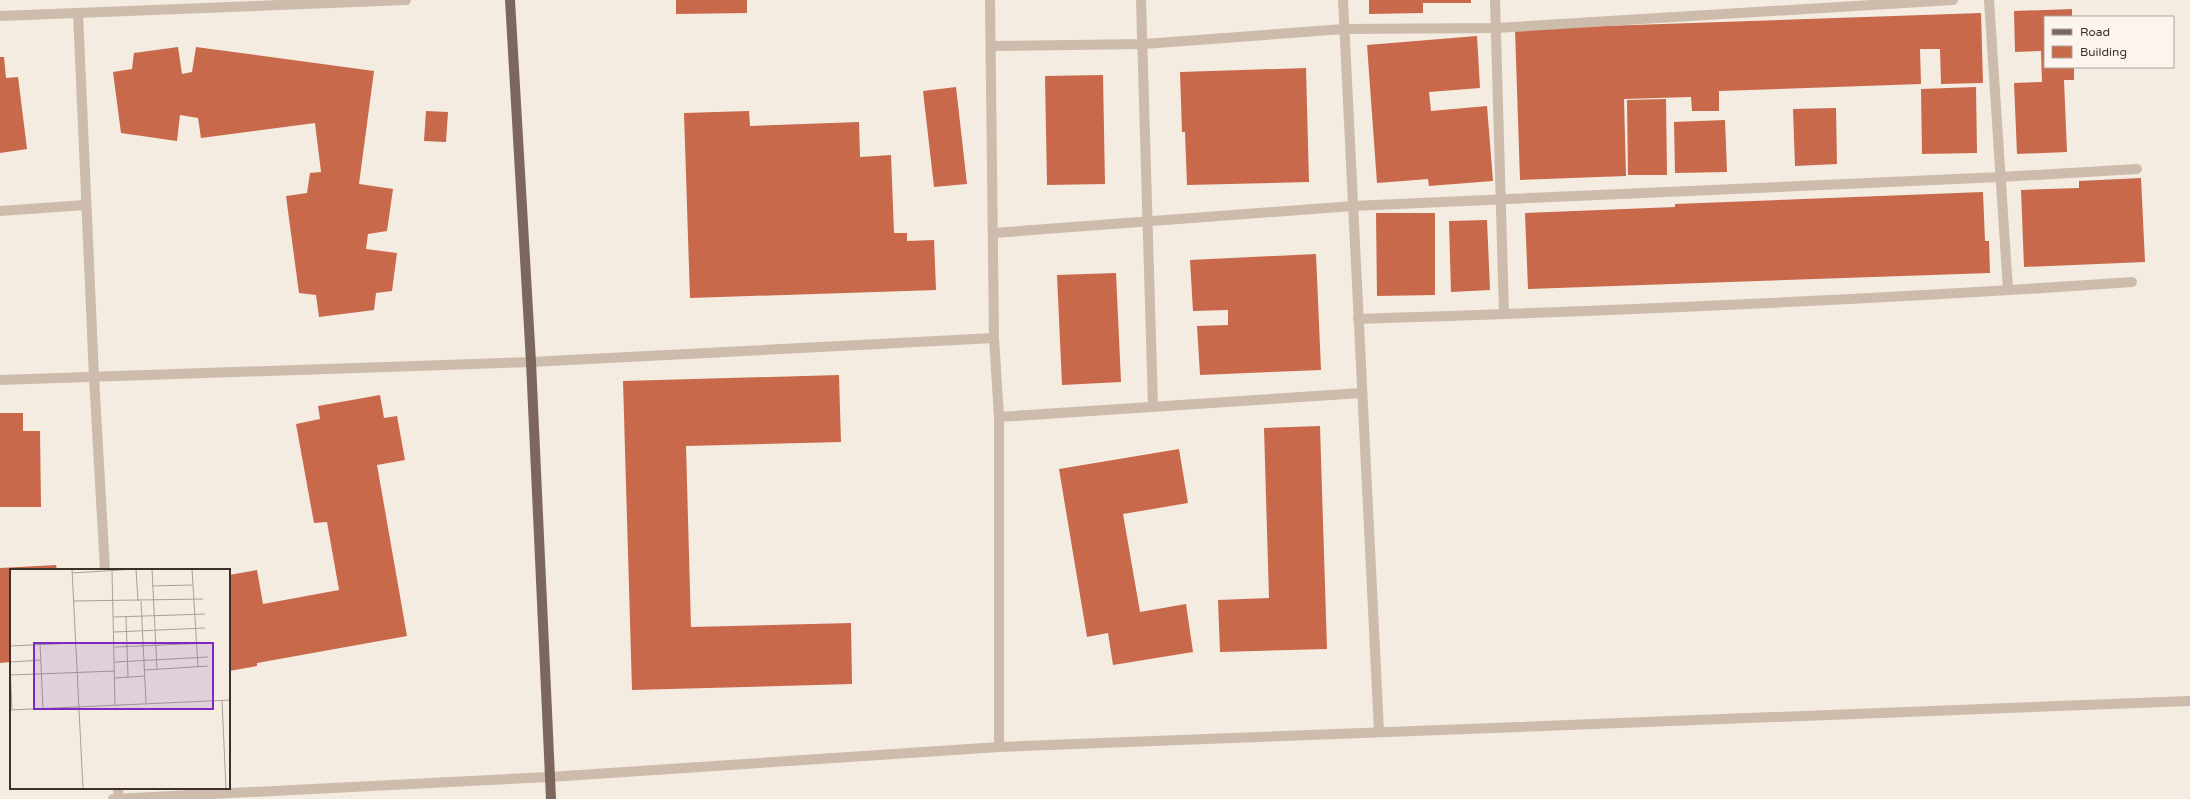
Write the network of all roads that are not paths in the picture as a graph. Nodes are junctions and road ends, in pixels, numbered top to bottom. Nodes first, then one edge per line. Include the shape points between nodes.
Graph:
1 (406, 0) edge
2 (510, 0) edge
3 (990, 0) edge
4 (1141, 0) edge
5 (1343, 0) edge
6 (1494, 0) edge
7 (1953, 0) edge
8 (1989, 0) edge
9 (78, 13) junction
10 (0, 16) edge
11 (1496, 28) junction
12 (1344, 29) junction
13 (1144, 44) junction
14 (991, 46) junction
15 (2137, 169) dead end
16 (2001, 177) junction
17 (1500, 198) junction
18 (85, 205) junction
19 (1353, 206) junction
20 (0, 211) edge
21 (1147, 220) junction
22 (994, 233) junction
23 (2132, 282) dead end
24 (2008, 290) junction
25 (1504, 314) junction
26 (1358, 319) junction
27 (994, 338) junction
28 (531, 362) junction
29 (94, 377) junction
30 (0, 380) edge
31 (1362, 393) junction
32 (1153, 406) junction
33 (999, 417) junction
34 (105, 569) edge
35 (2190, 701) edge
36 (1379, 731) junction
37 (999, 747) junction
38 (550, 777) junction
39 (118, 789) edge
40 (113, 799) edge
41 (119, 799) edge
42 (551, 799) edge

1 - 9 street
2 - 28 main road
3 - 14 street
4 - 13 street
5 - 12 street
6 - 11 street
7 - 11 street
8 - 16 street
9 - 10 street
9 - 18 street
11 - 12 street
11 - 17 street
12 - 13 street
12 - 19 street
13 - 14 street
13 - 21 street
14 - 22 street
15 - 16 street
16 - 17 street
16 - 24 street
17 - 19 street
17 - 25 street
18 - 20 street
18 - 29 street
19 - 21 street
19 - 26 street
21 - 22 street
21 - 32 street
22 - 27 street
23 - 24 street
24 - 25 street
25 - 26 street
26 - 31 street
27 - 28 street
27 - 33 street
28 - 29 street
28 - 38 main road
29 - 30 street
29 - 34 street
31 - 32 street
31 - 36 street
32 - 33 street
33 - 37 street
35 - 36 street
36 - 37 street
37 - 38 street
38 - 41 street
38 - 42 main road
39 - 41 street
40 - 41 street

